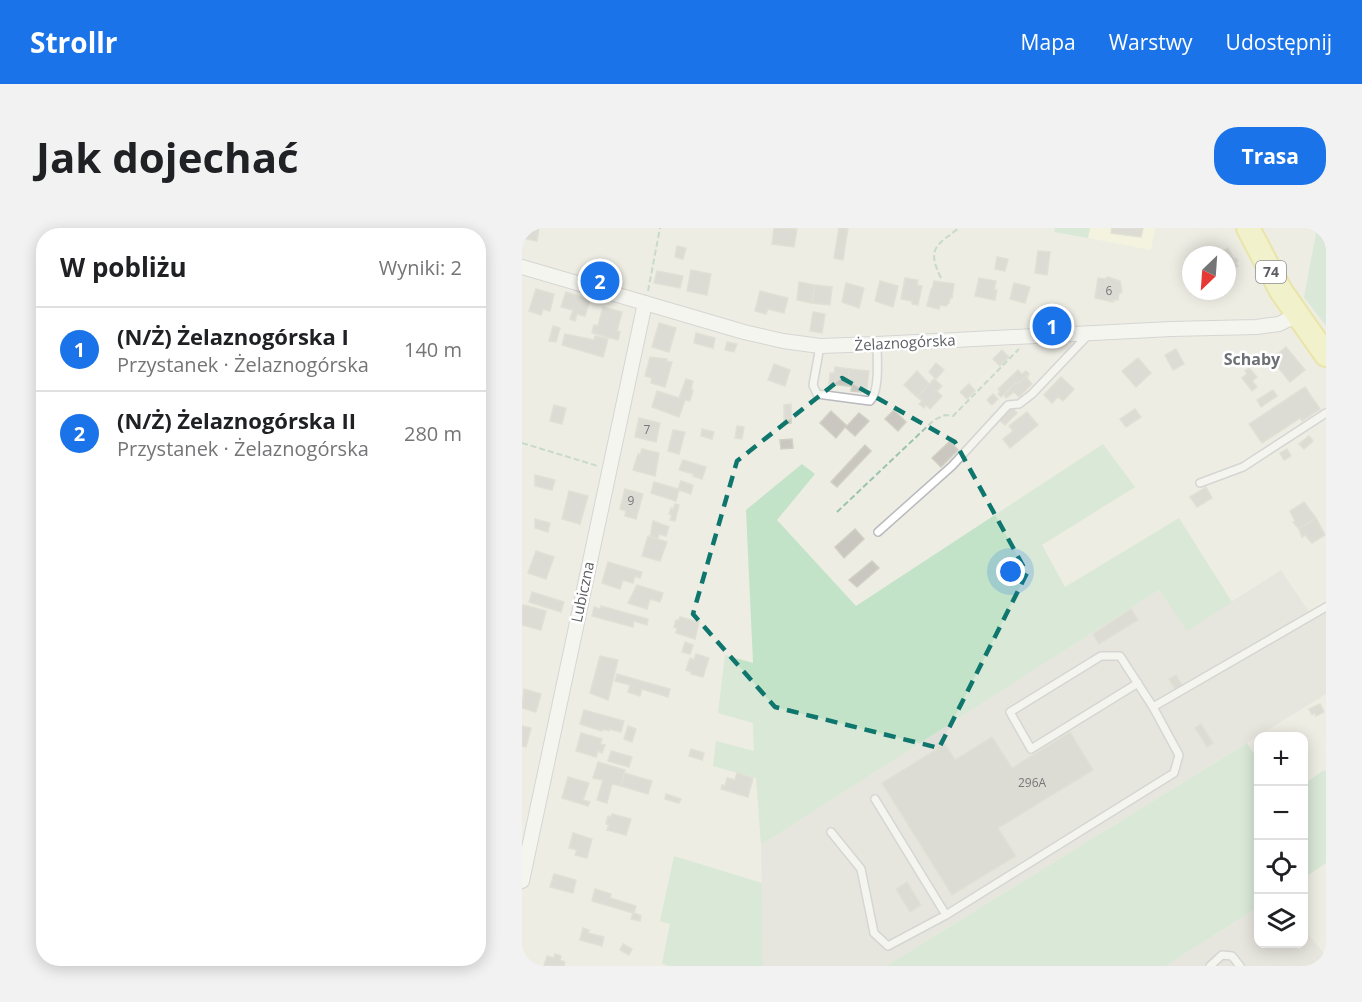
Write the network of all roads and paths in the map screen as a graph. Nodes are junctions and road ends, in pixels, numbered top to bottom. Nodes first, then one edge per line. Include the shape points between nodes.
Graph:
1 (660, 228) edge
2 (958, 228) edge
3 (1248, 228) edge
4 (522, 267) edge
5 (941, 278) dead end
6 (645, 303) junction
7 (1297, 315) junction
8 (1089, 333) junction
9 (1031, 336) junction
10 (877, 344) junction
11 (820, 346) junction
12 (1326, 355) edge
13 (1326, 413) edge
14 (522, 443) edge
15 (610, 469) junction
16 (1200, 483) dead end
17 (837, 512) dead end
18 (878, 532) dead end
19 (1326, 607) edge
20 (1138, 683) junction
21 (1153, 707) junction
22 (875, 799) dead end
23 (831, 832) dead end
24 (522, 881) edge
25 (946, 915) junction
26 (1210, 966) edge
27 (1240, 966) edge

1 - 6 path
2 - 5 path via 936,247 933,261
3 - 7 main road, 74
4 - 6 street, Żelaznogórska
6 - 11 street, Żelaznogórska via 744,333
6 - 15 street, Lubiczna
7 - 8 street, Żelaznogórska via 1269,326
7 - 12 main road, 74
8 - 9 street, Żelaznogórska
8 - 18 lane via 1032,394 1019,404 1008,405 952,466
9 - 10 street, Żelaznogórska
9 - 17 path via 953,416 934,420
10 - 11 street, Żelaznogórska
10 - 11 lane via 876,389 870,401 817,393 813,385
13 - 16 lane via 1243,467
14 - 15 path
15 - 24 street, Lubiczna
19 - 21 lane
20 - 20 lane via 1120,656 1101,656 1010,712 1031,749
20 - 21 lane
21 - 25 lane via 1179,755 1174,773
22 - 25 lane
23 - 25 lane via 861,869 874,933 888,946
26 - 27 lane via 1222,956 1232,956

